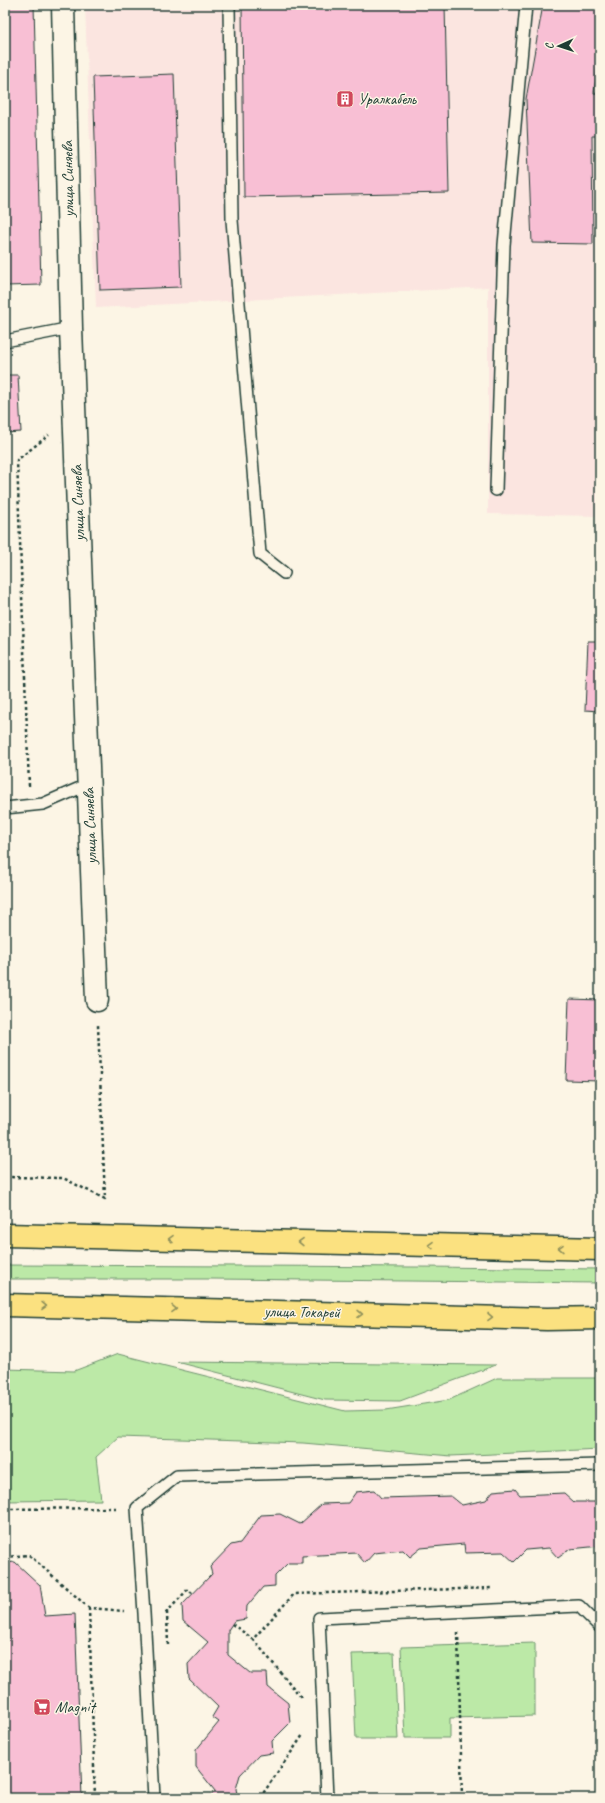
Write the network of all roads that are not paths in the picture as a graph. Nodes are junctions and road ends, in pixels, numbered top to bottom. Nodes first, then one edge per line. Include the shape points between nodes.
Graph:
1 (63, 5) edge
2 (229, 5) edge
3 (526, 5) edge
4 (71, 328) junction
5 (5, 341) edge
6 (496, 490) dead end
7 (284, 573) dead end
8 (89, 784) junction
9 (5, 808) edge
10 (97, 1000) road end
11 (5, 1235) edge
12 (600, 1249) edge
13 (5, 1305) edge
14 (600, 1318) edge
15 (600, 1465) edge
16 (600, 1627) edge
17 (154, 1798) edge
18 (328, 1798) edge

1 - 4 street, улица Синяева
2 - 7 lane via 232,220 260,554
3 - 6 lane via 504,245
4 - 5 lane
4 - 8 street, улица Синяева
8 - 9 lane via 42,804
8 - 10 street, улица Синяева
12 -> 11 main road
13 -> 14 main road, улица Токарей via 547,1319
15 - 17 lane via 177,1476 137,1508
16 - 18 lane via 578,1606 319,1618

